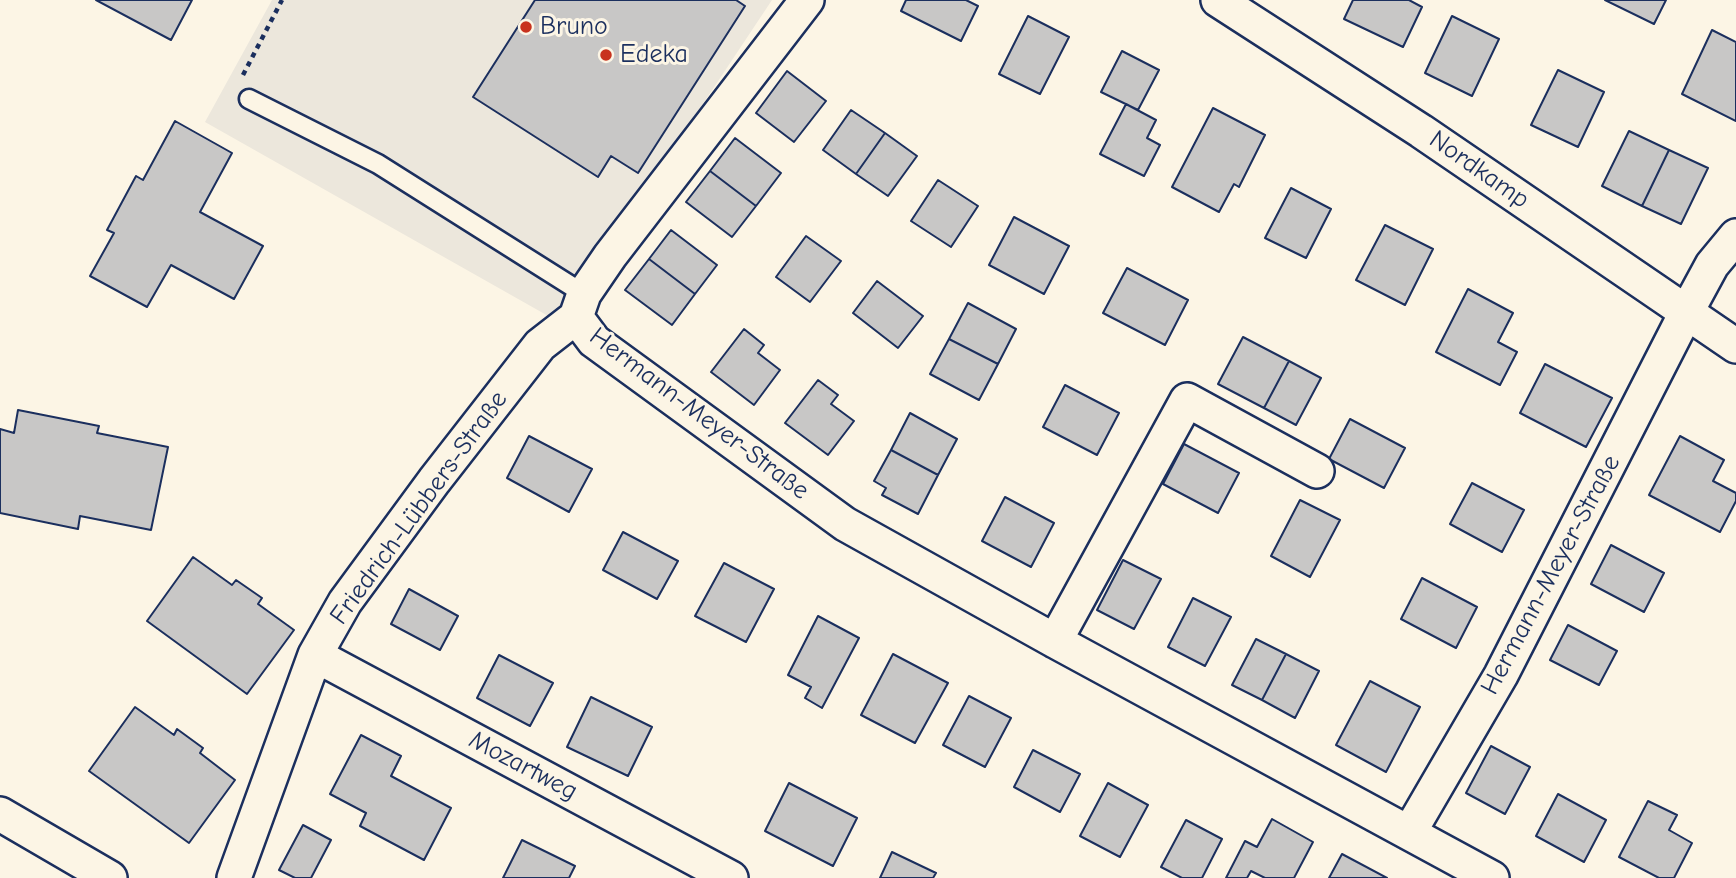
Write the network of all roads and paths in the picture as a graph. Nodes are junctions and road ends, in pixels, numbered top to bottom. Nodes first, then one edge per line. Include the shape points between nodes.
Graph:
1 (282, 0) edge
2 (807, 0) edge
3 (1219, 0) edge
4 (249, 99) joint
5 (1736, 236) edge
6 (580, 305) junction
7 (1686, 313) junction
8 (1736, 346) edge
9 (1317, 471) dead end
10 (1055, 641) junction
11 (315, 655) junction
12 (0, 814) edge
13 (1409, 833) junction
14 (110, 878) edge
15 (234, 878) edge
16 (731, 878) edge
17 (1492, 878) edge

1 - 4 path via 243,76
2 - 6 street, Hermann-Meyer-Straße via 655,197
3 - 7 street, Nordkamp via 1421,131
4 - 6 lane via 379,163
5 - 7 street, Hermann-Meyer-Straße via 1712,265
6 - 10 street, Hermann-Meyer-Straße via 594,341 845,524
6 - 11 street, Friedrich-Lübbers-Straße via 540,345 434,481 345,602
7 - 8 street, Nordkamp
7 - 13 street, Hermann-Meyer-Straße via 1501,675
9 - 10 street via 1187,400
10 - 13 street, Hermann-Meyer-Straße
11 - 15 street, Friedrich-Lübbers-Straße
11 - 16 street, Mozartweg
12 - 14 street
13 - 17 street, Hermann-Meyer-Straße

